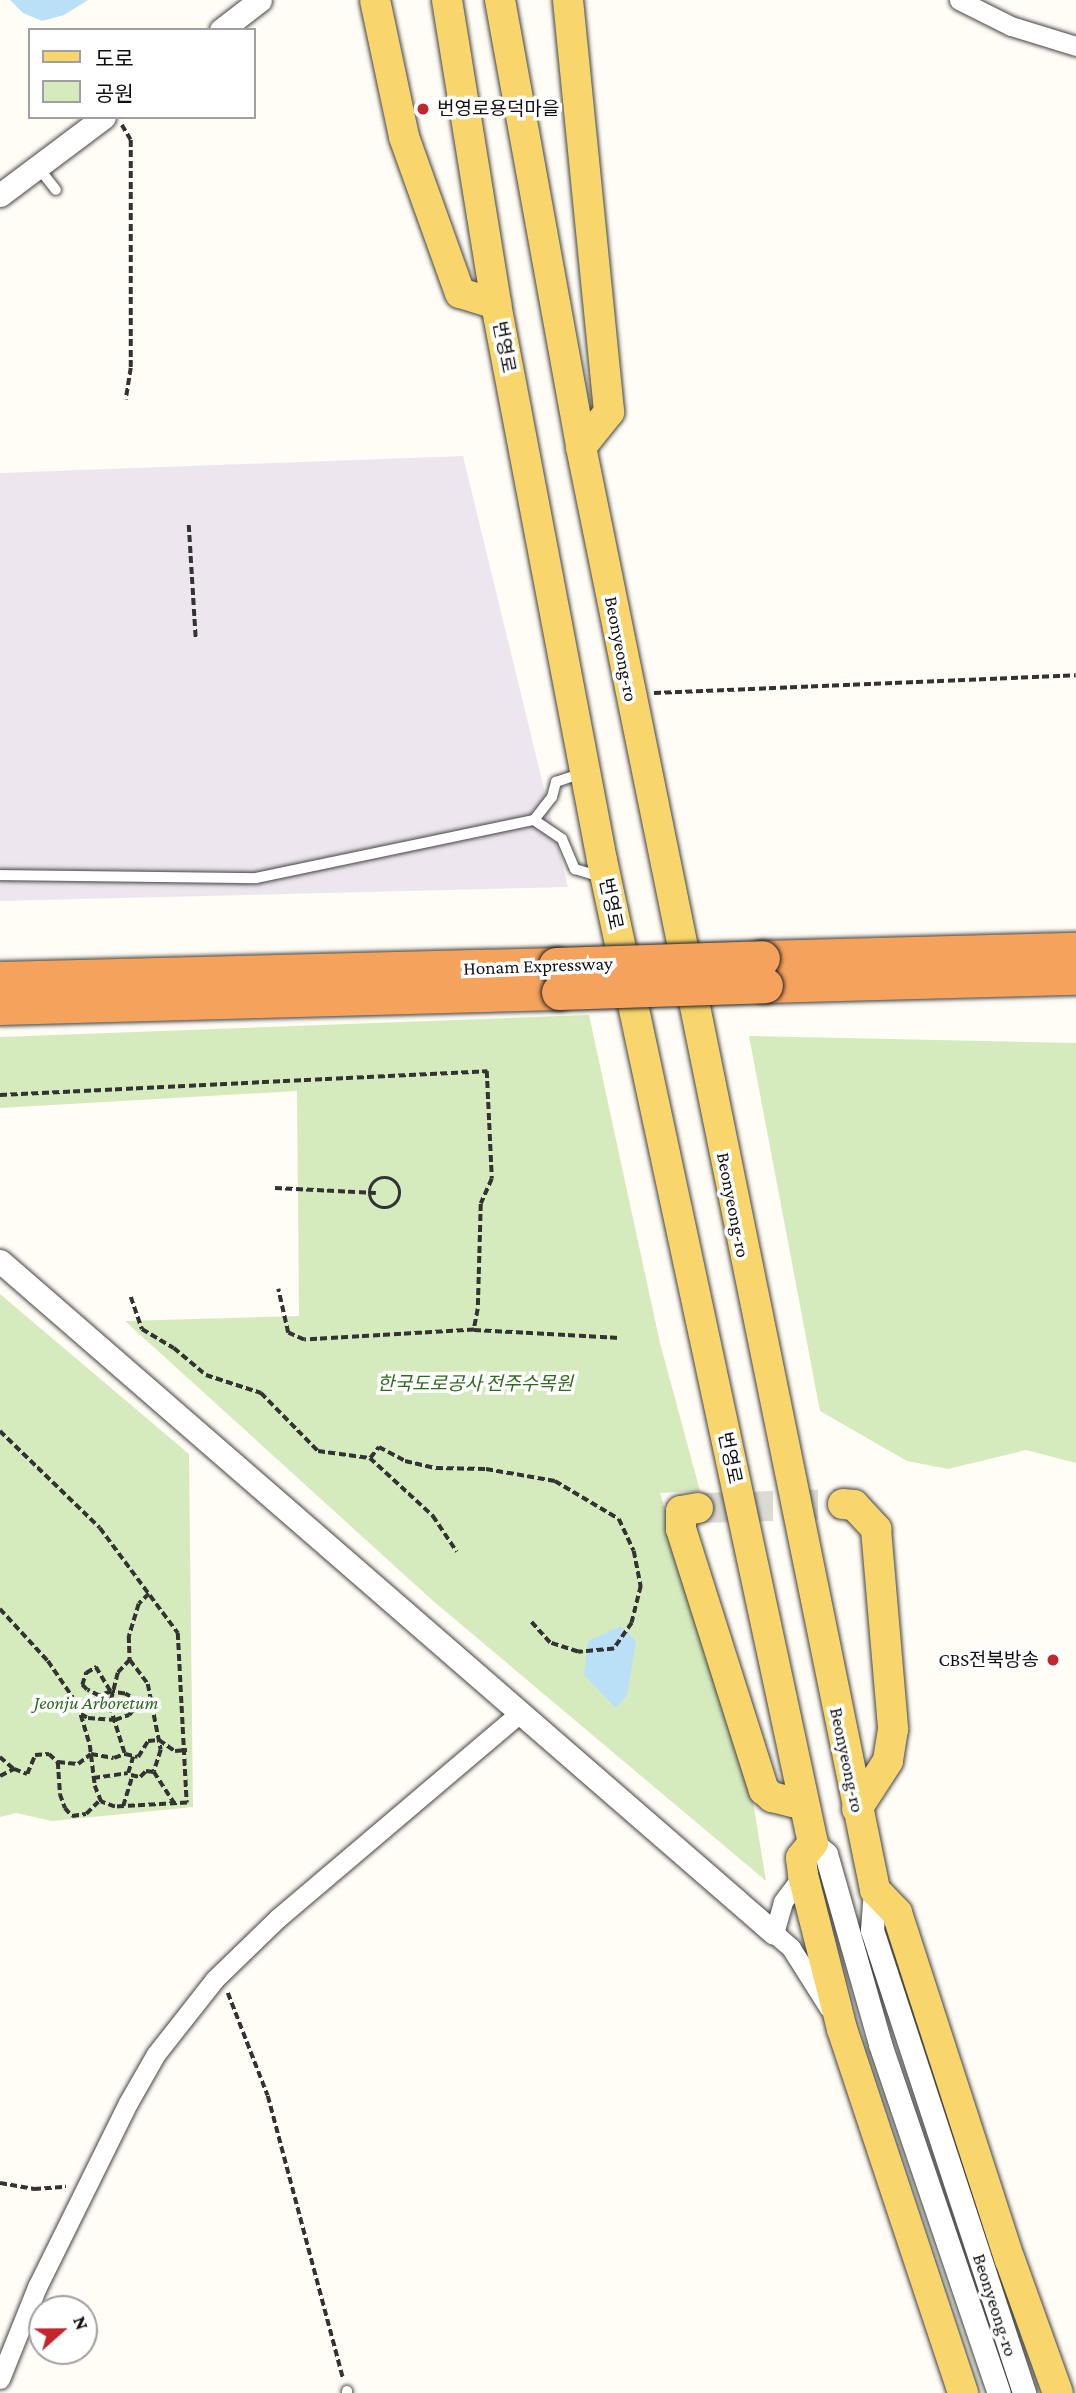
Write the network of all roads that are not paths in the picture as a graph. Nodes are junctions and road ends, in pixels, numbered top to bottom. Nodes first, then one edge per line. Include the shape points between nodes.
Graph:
1 (260, 0) edge
2 (375, 0) edge
3 (447, 0) edge
4 (500, 0) edge
5 (568, 0) edge
6 (959, 0) edge
7 (224, 28) edge
8 (1076, 46) edge
9 (110, 119) edge
10 (38, 167) junction
11 (57, 190) dead end
12 (0, 195) edge
13 (496, 304) junction
14 (581, 447) junction
15 (585, 772) junction
16 (534, 820) junction
17 (0, 875) edge
18 (606, 878) junction
19 (1076, 950) edge
20 (764, 972) junction
21 (1076, 977) edge
22 (0, 979) edge
23 (557, 979) junction
24 (0, 1007) edge
25 (0, 1261) edge
26 (843, 1504) tunnel mouth
27 (698, 1508) dead end
28 (520, 1713) junction
29 (804, 1805) junction
30 (857, 1809) junction
31 (813, 1843) junction
32 (803, 1875) junction
33 (875, 1890) junction
34 (774, 1933) junction
35 (842, 2029) junction
36 (0, 2379) edge
37 (963, 2393) edge
38 (999, 2393) edge
39 (1024, 2393) edge
40 (1058, 2393) edge

1 - 7 street
2 - 13 main road via 404,137 460,293
3 - 13 main road, 번영로
4 - 14 main road, Beonyeong-ro
5 - 14 main road via 608,412
6 - 8 street via 1011,26
9 - 10 street
10 - 11 lane
10 - 12 street
13 - 15 main road, 번영로
14 - 30 main road, Beonyeong-ro
15 - 16 lane via 555,782 552,796
15 - 18 main road, 번영로
16 - 17 lane via 256,878
16 - 18 lane via 562,839 575,869
18 - 29 main road, 번영로
19 - 20 highway, Honam Expressway
20 - 21 highway, Honam Expressway
20 - 23 highway, Honam Expressway, bridge
22 - 23 highway, Honam Expressway
23 - 24 highway, Honam Expressway
25 - 28 street
26 - 30 main road via 854,1505 876,1529 893,1729 888,1761
27 - 29 main road via 681,1511 681,1529 764,1790 772,1797
28 - 34 street
28 - 36 street via 288,1909 218,1976 156,2054 37,2287
29 - 31 main road, 번영로
30 - 33 main road, Beonyeong-ro
31 - 32 main road via 801,1858
31 - 38 street, Beonyeong-ro via 826,1854 880,2044
32 - 34 street via 783,1902
32 - 35 main road
33 - 39 street, Beonyeong-ro via 872,1930
33 - 40 main road via 897,1913
34 - 35 street via 790,1948
35 - 37 main road

